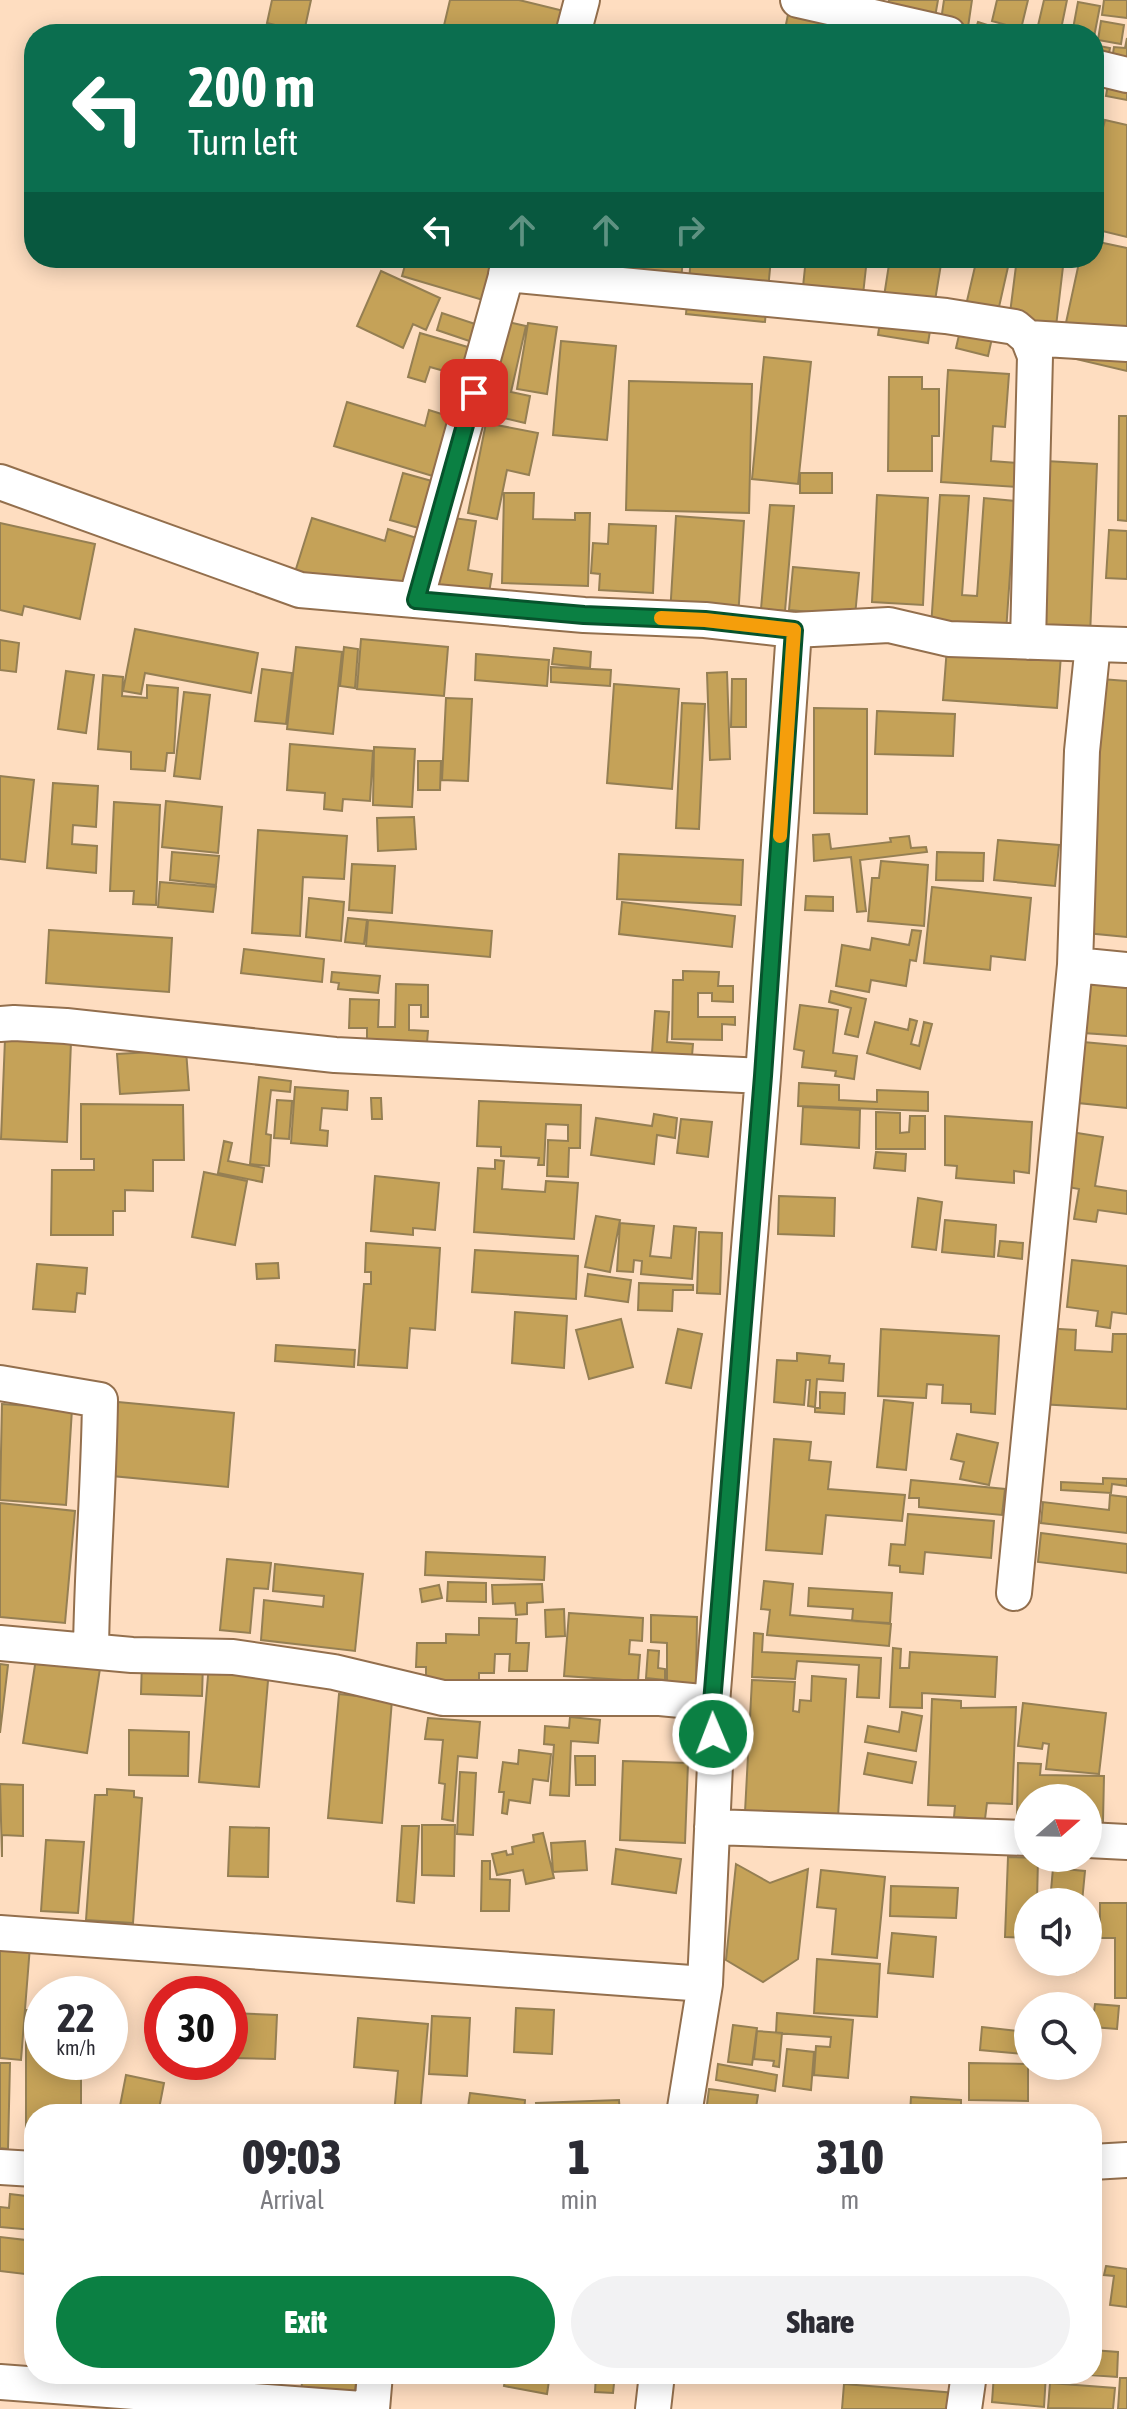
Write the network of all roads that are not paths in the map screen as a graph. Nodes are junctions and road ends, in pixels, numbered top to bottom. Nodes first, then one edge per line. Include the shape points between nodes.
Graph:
1 (582, 0) edge
2 (798, 0) edge
3 (576, 24) edge
4 (904, 24) edge
5 (1104, 69) edge
6 (1127, 75) edge
7 (508, 268) edge
8 (526, 268) edge
9 (1028, 338) junction
10 (1127, 344) edge
11 (0, 482) edge
12 (416, 600) junction
13 (794, 630) junction
14 (1028, 642) junction
15 (1093, 644) junction
16 (1127, 645) edge
17 (1075, 965) junction
18 (1127, 970) edge
19 (0, 1024) edge
20 (763, 1076) junction
21 (0, 1383) edge
22 (1014, 1593) dead end
23 (0, 1643) edge
24 (91, 1650) junction
25 (712, 1703) junction
26 (712, 1827) junction
27 (1014, 1838) edge
28 (1102, 1841) edge
29 (1127, 1842) edge
30 (0, 1933) edge
31 (705, 1984) junction
32 (686, 2104) edge
33 (1127, 2160) edge
34 (1102, 2161) edge
35 (0, 2167) edge
36 (24, 2168) edge
37 (0, 2382) edge
38 (24, 2384) edge
39 (27, 2384) edge
40 (374, 2384) edge
41 (656, 2384) edge
42 (968, 2384) edge
43 (362, 2409) edge
44 (372, 2409) edge
45 (653, 2409) edge
46 (964, 2409) edge

1 - 3 street
2 - 4 street
5 - 6 street
7 - 12 street
8 - 9 street via 946,316 1015,327
9 - 10 street
9 - 14 street via 1035,356
11 - 12 street via 300,590
12 - 13 street
13 - 14 street via 889,625 949,639
13 - 20 street
14 - 15 street
15 - 16 street
15 - 17 street via 1082,751
17 - 18 street
17 - 22 street
19 - 20 street via 66,1026 335,1055
20 - 25 street
21 - 24 street via 100,1400
23 - 24 street
24 - 25 street via 233,1657 334,1672 443,1698 660,1698
25 - 26 street
26 - 27 street
26 - 31 street
28 - 29 street
30 - 31 street
31 - 32 street
33 - 34 street
35 - 36 street
37 - 38 street
39 - 43 street
40 - 44 street
41 - 45 street
42 - 46 street

